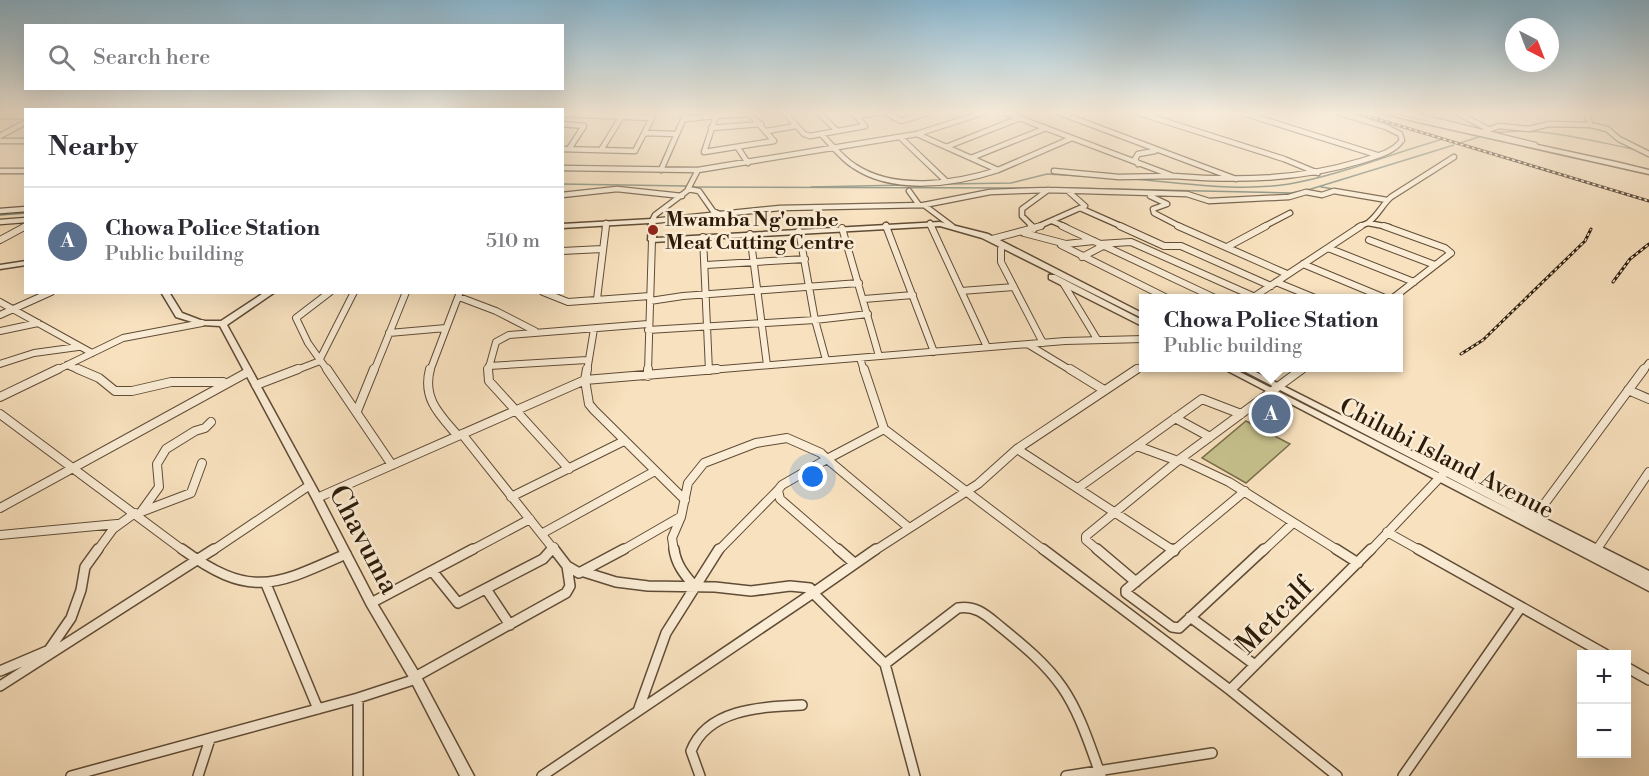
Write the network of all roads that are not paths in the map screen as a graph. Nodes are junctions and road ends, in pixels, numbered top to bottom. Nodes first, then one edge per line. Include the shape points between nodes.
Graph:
1 (564, 149) edge
2 (636, 149) edge
3 (670, 149) edge
4 (704, 149) edge
5 (724, 149) edge
6 (739, 149) edge
7 (828, 149) edge
8 (836, 149) edge
9 (913, 149) edge
10 (951, 149) edge
11 (995, 149) edge
12 (1046, 149) edge
13 (1101, 149) edge
14 (1156, 149) edge
15 (1254, 149) edge
16 (1359, 149) edge
17 (1390, 149) edge
18 (1556, 149) edge
19 (569, 150) joint
20 (601, 150) joint
21 (1161, 151) junction
22 (1377, 155) junction
23 (1454, 158) dead end
24 (971, 159) junction
25 (748, 163) junction
26 (1136, 163) junction
27 (564, 168) edge
28 (661, 170) junction
29 (698, 170) junction
30 (998, 170) junction
31 (0, 171) edge
32 (24, 171) edge
33 (1054, 171) dead end
34 (1649, 172) edge
35 (1319, 174) junction
36 (1173, 176) junction
37 (1140, 177) junction
38 (946, 181) junction
39 (1241, 181) junction
40 (690, 187) junction
41 (1048, 190) junction
42 (1066, 190) junction
43 (909, 191) dead end
44 (1142, 193) junction
45 (564, 195) edge
46 (682, 196) junction
47 (1387, 200) junction
48 (921, 205) junction
49 (1080, 208) junction
50 (24, 209) edge
51 (0, 211) edge
52 (1290, 213) dead end
53 (721, 215) junction
54 (24, 220) edge
55 (652, 221) junction
56 (1052, 221) junction
57 (0, 222) edge
58 (606, 223) junction
59 (930, 223) junction
60 (1368, 223) junction
61 (886, 225) junction
62 (564, 226) edge
63 (952, 226) junction
64 (24, 227) edge
65 (842, 228) junction
66 (1034, 229) junction
67 (799, 231) junction
68 (972, 232) junction
69 (1018, 232) junction
70 (750, 234) junction
71 (703, 237) junction
72 (992, 239) junction
73 (0, 240) edge
74 (652, 240) junction
75 (1369, 240) dead end
76 (1099, 244) junction
77 (1061, 245) junction
78 (1227, 247) junction
79 (1328, 248) junction
80 (602, 249) junction
81 (1001, 249) junction
82 (564, 251) edge
83 (1082, 257) junction
84 (805, 259) junction
85 (755, 262) junction
86 (24, 264) edge
87 (1303, 264) junction
88 (1435, 265) junction
89 (705, 266) junction
90 (0, 267) edge
91 (1287, 274) junction
92 (1414, 282) junction
93 (859, 283) junction
94 (1063, 283) junction
95 (1274, 284) junction
96 (810, 287) junction
97 (1014, 287) junction
98 (961, 291) junction
99 (758, 292) junction
100 (47, 294) edge
101 (166, 294) edge
102 (268, 294) edge
103 (327, 294) edge
104 (353, 294) edge
105 (405, 294) edge
106 (550, 294) edge
107 (1159, 294) edge
108 (1206, 294) edge
109 (1244, 294) edge
110 (1259, 294) edge
111 (1303, 294) edge
112 (1375, 294) edge
113 (1398, 294) edge
114 (460, 295) edge
115 (913, 295) junction
116 (1087, 295) junction
117 (706, 296) junction
118 (650, 298) junction
119 (597, 299) junction
120 (864, 299) junction
121 (1072, 301) junction
122 (0, 302) edge
123 (14, 309) junction
124 (868, 314) junction
125 (0, 315) edge
126 (1139, 315) edge
127 (815, 320) junction
128 (38, 323) junction
129 (202, 323) junction
130 (520, 323) junction
131 (762, 323) junction
132 (1139, 323) edge
133 (223, 324) junction
134 (709, 326) junction
135 (648, 327) junction
136 (446, 328) junction
137 (594, 329) junction
138 (0, 331) edge
139 (388, 333) junction
140 (538, 333) junction
141 (503, 336) junction
142 (1097, 339) junction
143 (1139, 339) edge
144 (1044, 343) junction
145 (1028, 345) junction
146 (78, 346) junction
147 (987, 347) junction
148 (934, 352) junction
149 (92, 353) junction
150 (879, 356) junction
151 (860, 358) junction
152 (320, 360) junction
153 (587, 360) junction
154 (826, 360) junction
155 (1649, 363) edge
156 (0, 364) edge
157 (67, 365) junction
158 (766, 365) junction
159 (489, 366) junction
160 (1139, 368) edge
161 (710, 371) junction
162 (248, 372) junction
163 (1235, 372) edge
164 (1248, 372) edge
165 (1298, 372) edge
166 (648, 376) junction
167 (585, 380) junction
168 (228, 381) junction
169 (256, 385) junction
170 (1275, 389) junction
171 (1104, 390) junction
172 (1628, 390) junction
173 (0, 397) edge
174 (1649, 399) edge
175 (515, 410) junction
176 (357, 411) junction
177 (0, 414) edge
178 (1241, 414) junction
179 (1175, 418) junction
180 (211, 422) dead end
181 (884, 429) junction
182 (460, 435) junction
183 (1210, 437) junction
184 (624, 441) junction
185 (1137, 446) junction
186 (1017, 449) junction
187 (827, 459) junction
188 (1179, 460) junction
189 (202, 463) dead end
190 (392, 465) junction
191 (73, 466) junction
192 (569, 469) junction
193 (655, 471) junction
194 (1649, 472) edge
195 (1442, 475) junction
196 (310, 484) junction
197 (1078, 488) junction
198 (778, 490) junction
199 (965, 490) junction
200 (1245, 491) junction
201 (511, 497) junction
202 (317, 498) junction
203 (685, 500) junction
204 (0, 508) edge
205 (1115, 512) junction
206 (138, 513) junction
207 (681, 517) junction
208 (1534, 518) junction
209 (530, 519) junction
210 (1293, 523) junction
211 (117, 524) junction
212 (908, 527) junction
213 (1387, 532) junction
214 (543, 533) junction
215 (0, 535) edge
216 (554, 548) junction
217 (1597, 549) junction
218 (1174, 550) junction
219 (346, 554) junction
220 (198, 561) junction
221 (1358, 563) junction
222 (854, 564) junction
223 (567, 566) junction
224 (433, 572) junction
225 (584, 572) junction
226 (1649, 576) edge
227 (1136, 582) junction
228 (266, 584) junction
229 (695, 586) junction
230 (1649, 586) edge
231 (486, 589) junction
232 (813, 593) junction
233 (371, 603) junction
234 (1521, 607) junction
235 (1154, 614) junction
236 (1190, 617) junction
237 (510, 625) junction
238 (1143, 625) junction
239 (66, 643) junction
240 (49, 650) junction
241 (1598, 650) edge
242 (885, 664) junction
243 (1255, 665) junction
244 (1631, 670) edge
245 (0, 671) edge
246 (416, 678) junction
247 (1649, 680) edge
248 (0, 686) edge
249 (1230, 690) junction
250 (358, 698) junction
251 (802, 705) dead end
252 (318, 709) junction
253 (638, 711) junction
254 (210, 739) junction
255 (1212, 753) dead end
256 (1100, 773) edge
257 (71, 776) edge
258 (198, 776) edge
259 (358, 776) edge
260 (467, 776) edge
261 (542, 776) edge
262 (700, 776) edge
263 (915, 776) edge
264 (1066, 776) edge
265 (1337, 776) edge
266 (1403, 776) edge

1 - 19 street
2 - 20 street
3 - 28 street
4 - 5 street
6 - 25 street
7 - 25 street
8 - 38 street via 855,167 871,175 908,183
9 - 38 street
10 - 24 street
11 - 24 street
12 - 30 street
13 - 26 street
14 - 21 street
15 - 35 street
16 - 22 street
17 - 22 street
18 - 34 street
19 - 20 street
21 - 26 street via 1140,153
21 - 39 street
22 - 35 street
23 - 47 street
24 - 30 street
25 - 29 street
26 - 36 street
26 - 37 street
27 - 28 street
28 - 29 street
29 - 40 street
30 - 38 street
31 - 32 street
33 - 37 street
35 - 39 street
36 - 37 street
36 - 39 street
40 - 46 street
40 - 53 street via 699,191 713,211
41 - 42 street
41 - 48 street via 990,192
41 - 66 street via 1022,209 1022,216
42 - 44 street
42 - 49 street via 1085,206
43 - 48 street
44 - 47 street via 1187,194 1209,201 1306,192 1322,195 1334,190
44 - 78 street via 1167,204 1153,209 1154,213
45 - 46 street via 617,189
46 - 55 street
47 - 60 street
48 - 53 street via 780,208
48 - 63 street
49 - 56 street
49 - 95 street via 1164,246 1181,246
50 - 51 street
52 - 78 street
53 - 55 street
54 - 57 street
55 - 58 street
55 - 74 street
56 - 66 street
56 - 76 street
58 - 62 street
58 - 80 street
59 - 61 street
59 - 63 street
59 - 98 street
60 - 79 street
60 - 88 street via 1451,251
61 - 65 street
61 - 115 street
63 - 68 street
64 - 73 street
65 - 67 street
65 - 93 street
66 - 69 street
67 - 70 street
67 - 84 street
68 - 72 street
68 - 81 street
69 - 72 street
69 - 77 street via 1041,235
70 - 71 street
70 - 85 street
71 - 74 street
71 - 89 street
72 - 126 street
74 - 118 street
75 - 88 street
76 - 77 street
76 - 83 street
76 - 108 street
76 - 109 street via 1131,242
77 - 83 street
78 - 91 street
79 - 87 street
79 - 92 street
80 - 82 street
80 - 119 street
81 - 94 street
81 - 97 street via 1001,262
83 - 107 street
84 - 85 street
84 - 96 street
85 - 89 street
85 - 99 street
86 - 90 street
87 - 91 street
87 - 112 street
88 - 92 street
89 - 117 street
91 - 95 street
92 - 113 street
93 - 96 street
93 - 120 street
94 - 116 street
94 - 121 street
95 - 110 street
95 - 111 street
96 - 99 street
96 - 127 street
97 - 98 street
97 - 144 street
98 - 147 street
99 - 117 street
99 - 131 street
100 - 123 street
101 - 129 street via 179,315
102 - 133 street
103 - 152 street via 296,318
104 - 152 street
105 - 139 street
106 - 119 street via 568,302
114 - 130 street
114 - 136 street
115 - 120 street
115 - 148 street
116 - 121 street
116 - 132 street
117 - 118 street
117 - 134 street
118 - 119 street
118 - 135 street
120 - 124 street
121 - 142 street
122 - 123 street
123 - 125 street
123 - 128 street
124 - 127 street
124 - 150 street
127 - 131 street
127 - 154 street
128 - 138 street
128 - 146 street
129 - 133 street
129 - 149 street via 138,333
130 - 140 street
130 - 141 street
131 - 134 street
131 - 158 street
133 - 162 street, Chavuma
134 - 135 street
134 - 161 street
135 - 137 street
135 - 166 street
136 - 139 street
136 - 182 street via 426,387 433,404
137 - 140 street
137 - 153 street
139 - 176 street
140 - 141 street
141 - 159 street via 496,342
142 - 143 street
142 - 144 street
144 - 145 street
145 - 147 street
145 - 171 street
146 - 149 street
146 - 156 street via 34,353
147 - 148 street
148 - 150 street
149 - 157 street
150 - 151 street
151 - 154 street
151 - 181 street
152 - 169 street
152 - 176 street
153 - 159 street
153 - 167 street
154 - 158 street
155 - 172 street
157 - 168 street via 99,378 115,391 171,382
157 - 173 street
158 - 161 street
159 - 175 street via 489,381
160 - 171 street
161 - 166 street
162 - 168 street
162 - 169 street, Chavuma
163 - 170 street, Chilubi Island Avenue
164 - 170 street, Chilubi Island Avenue
165 - 170 street
166 - 167 street
167 - 175 street
167 - 184 street via 589,404
168 - 191 street
169 - 196 street, Chavuma
170 - 178 street
170 - 195 street, Chilubi Island Avenue
171 - 186 street
172 - 174 street
172 - 208 street
175 - 182 street
175 - 192 street
176 - 190 street
177 - 191 street
178 - 179 street via 1204,398
178 - 183 street
179 - 183 street
179 - 185 street
180 - 206 street via 166,449 157,464 159,487
181 - 187 street
181 - 199 street
182 - 190 street
182 - 201 street
183 - 188 street
184 - 192 street
184 - 193 street
185 - 188 street
185 - 197 street
186 - 197 street
186 - 199 street via 978,484
187 - 198 street via 789,479
187 - 203 street via 787,438 756,443 704,463 688,483
187 - 212 street
188 - 200 street via 1217,474
188 - 205 street
189 - 206 street via 191,493
190 - 202 street
191 - 204 street
191 - 206 street
192 - 201 street
193 - 203 street
193 - 214 street
194 - 217 street
195 - 208 street, Chilubi Island Avenue
195 - 213 street, Metcalf
195 - 230 street, Chilubi Island Avenue
196 - 202 street, Chavuma
196 - 220 street
197 - 205 street
198 - 222 street via 780,499
198 - 229 street via 718,550
199 - 212 street
199 - 238 street
200 - 210 street
200 - 218 street
201 - 209 street
202 - 219 street, Chavuma
203 - 207 street
205 - 218 street
205 - 227 street via 1085,538
206 - 211 street
206 - 220 street
207 - 225 street
207 - 229 street via 672,538 675,559
208 - 217 street, Chilubi Island Avenue
209 - 214 street
209 - 224 street
210 - 221 street
210 - 236 street
211 - 215 street
211 - 240 street via 85,567 70,618
212 - 222 street
213 - 221 street, Metcalf
213 - 234 street
214 - 216 street
216 - 223 street
216 - 231 street
217 - 226 street, Chilubi Island Avenue
218 - 227 street
219 - 228 street
219 - 233 street, Chavuma
220 - 228 street via 243,581
220 - 239 street
221 - 243 street, Metcalf
222 - 232 street
223 - 225 street
223 - 237 street via 570,586 566,593
224 - 231 street via 458,603
224 - 233 street
225 - 229 street via 633,586
227 - 235 street via 1126,593
228 - 252 street
229 - 232 street via 754,591 799,585
229 - 253 street via 666,633
231 - 237 street
232 - 242 street
232 - 253 street
233 - 246 street, Chavuma
234 - 241 street
234 - 266 street
235 - 236 street via 1176,629
235 - 238 street
236 - 243 street
237 - 246 street
238 - 249 street
239 - 240 street
239 - 248 street
240 - 245 street
242 - 256 street via 958,608 981,610 1054,677 1082,725
242 - 263 street
243 - 249 street, Metcalf
244 - 247 street
246 - 250 street
246 - 260 street, Chavuma
249 - 265 street
250 - 252 street
250 - 259 street
251 - 262 street via 751,708 707,730 697,737 692,751
252 - 254 street
253 - 261 street
254 - 257 street
254 - 258 street
255 - 256 street
256 - 264 street

